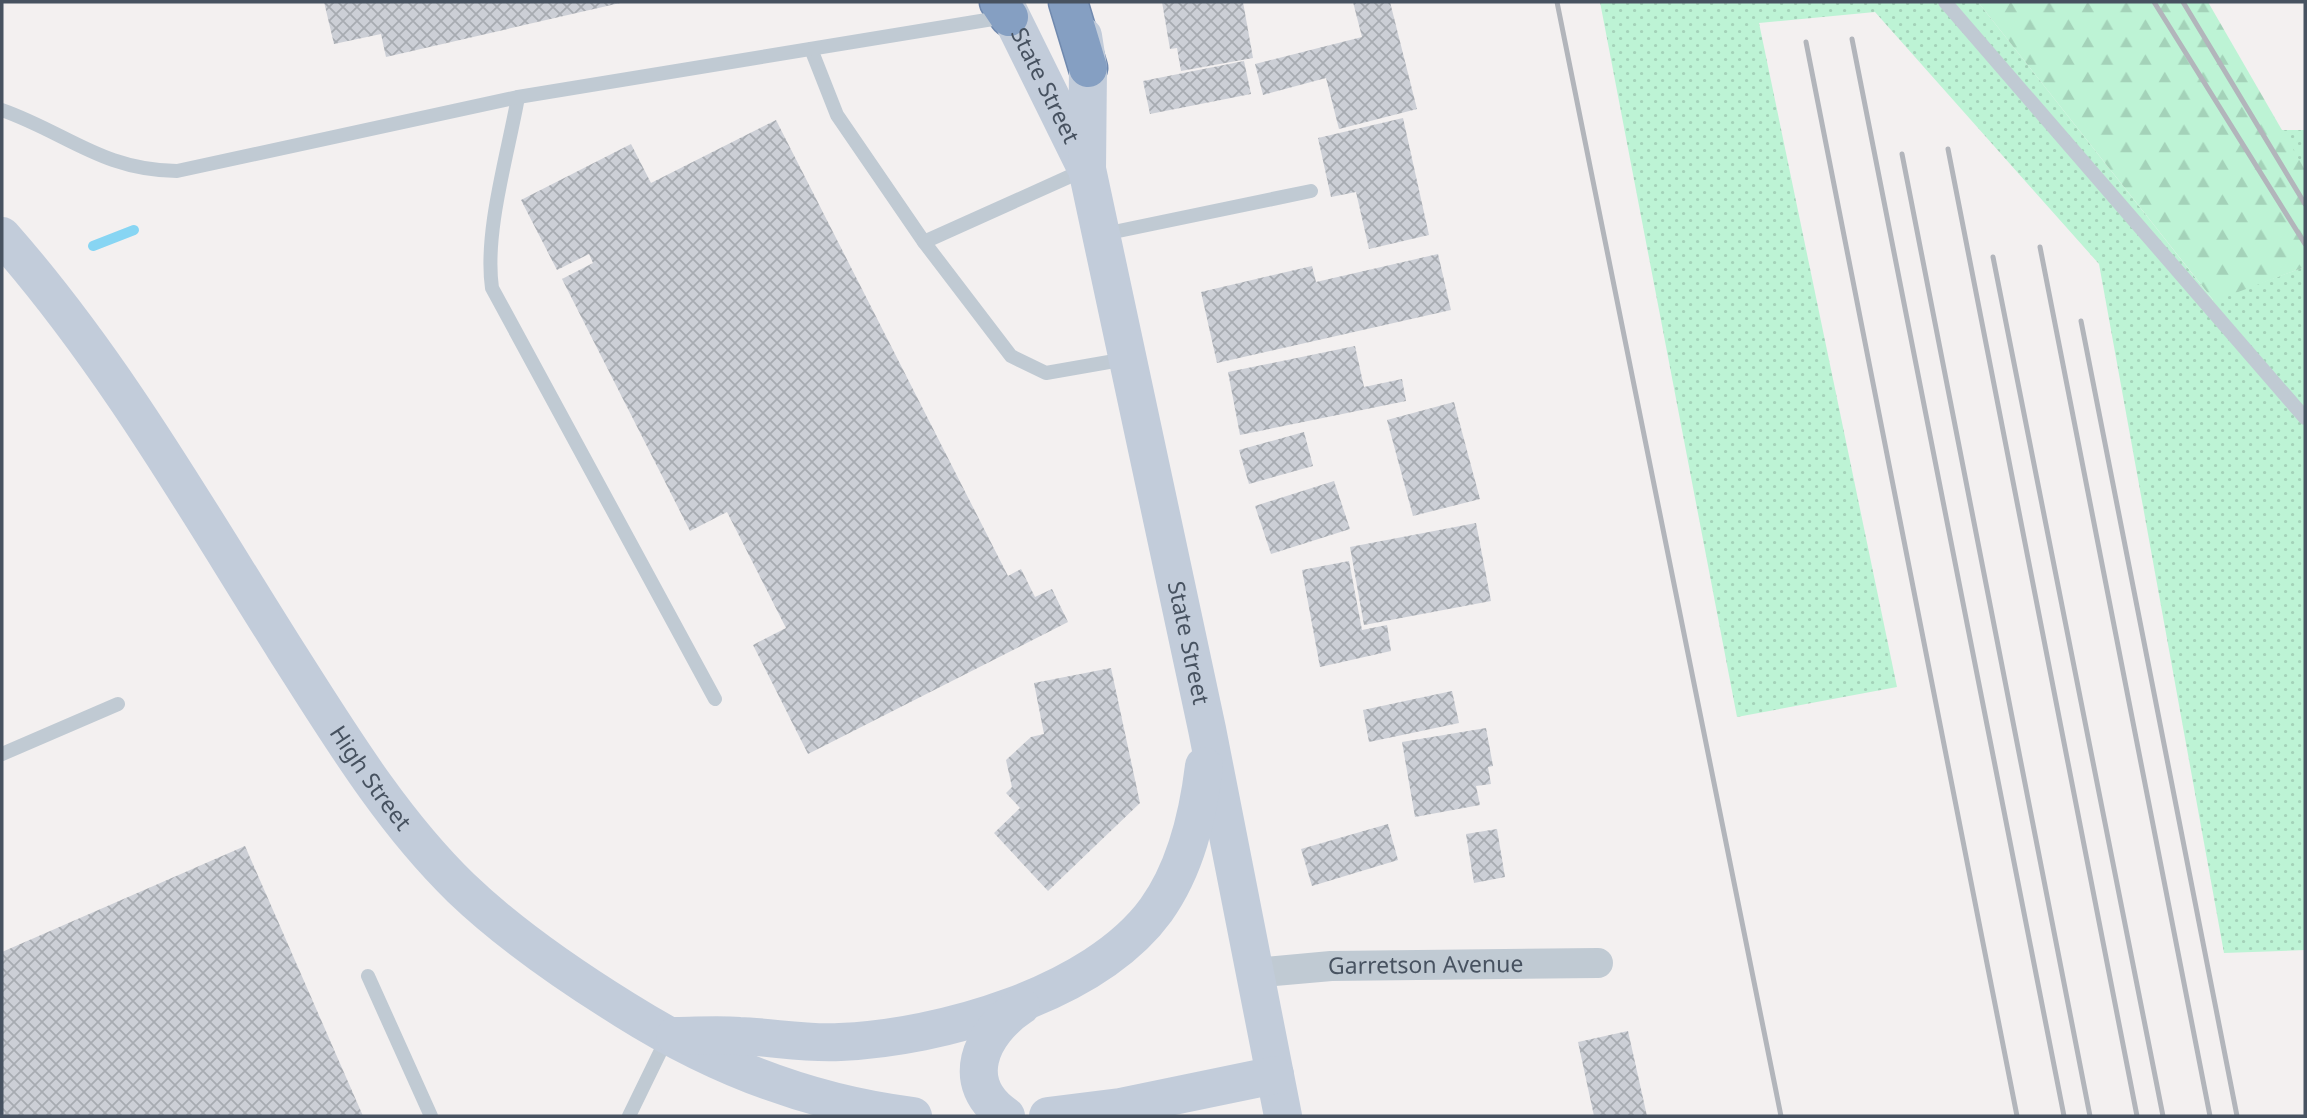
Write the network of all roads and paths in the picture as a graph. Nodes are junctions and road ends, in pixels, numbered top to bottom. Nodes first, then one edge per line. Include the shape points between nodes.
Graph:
1 (1068, 2) edge
2 (1078, 2) edge
3 (1945, 2) edge
4 (1004, 7) edge
5 (811, 49) junction
6 (1088, 68) junction
7 (519, 97) junction
8 (2, 110) edge
9 (1087, 169) junction
10 (1311, 191) dead end
11 (1101, 235) junction
12 (2, 236) edge
13 (924, 242) junction
14 (1128, 359) junction
15 (2305, 418) edge
16 (715, 699) dead end
17 (118, 704) dead end
18 (1207, 729) junction
19 (2, 754) edge
20 (1598, 963) dead end
21 (1254, 973) junction
22 (368, 976) dead end
23 (1040, 994) junction
24 (667, 1036) junction
25 (1275, 1075) junction
26 (430, 1116) edge
27 (629, 1116) edge
28 (913, 1116) edge
29 (1006, 1116) edge
30 (1048, 1116) edge
31 (1283, 1116) edge

1 - 6 highway
2 - 6 street, State Street
3 - 15 lane
4 - 5 lane
4 - 9 street, State Street
5 - 7 lane
5 - 13 lane via 837,115
6 - 9 street, State Street
7 - 8 lane via 177,172 122,166
7 - 16 lane via 489,264 492,288
9 - 11 street, State Street
9 - 13 lane
10 - 11 lane
11 - 14 street, State Street
12 - 24 street, High Street via 117,383 339,734 417,839 459,886 513,932 589,988
13 - 14 lane via 1012,356 1046,373
14 - 18 street, State Street
17 - 19 lane
18 - 21 street, State Street
18 - 23 street via 1194,825 1167,894 1123,945
20 - 21 street, Garretson Avenue via 1331,965
21 - 25 street, State Street
22 - 26 lane
23 - 24 street via 981,1016 908,1035 819,1042 738,1035
23 - 29 street via 1000,1022 981,1050 981,1084 986,1098
24 - 27 lane
24 - 28 street, High Street via 785,1088 845,1105
25 - 30 street via 1120,1107
25 - 31 street, State Street

